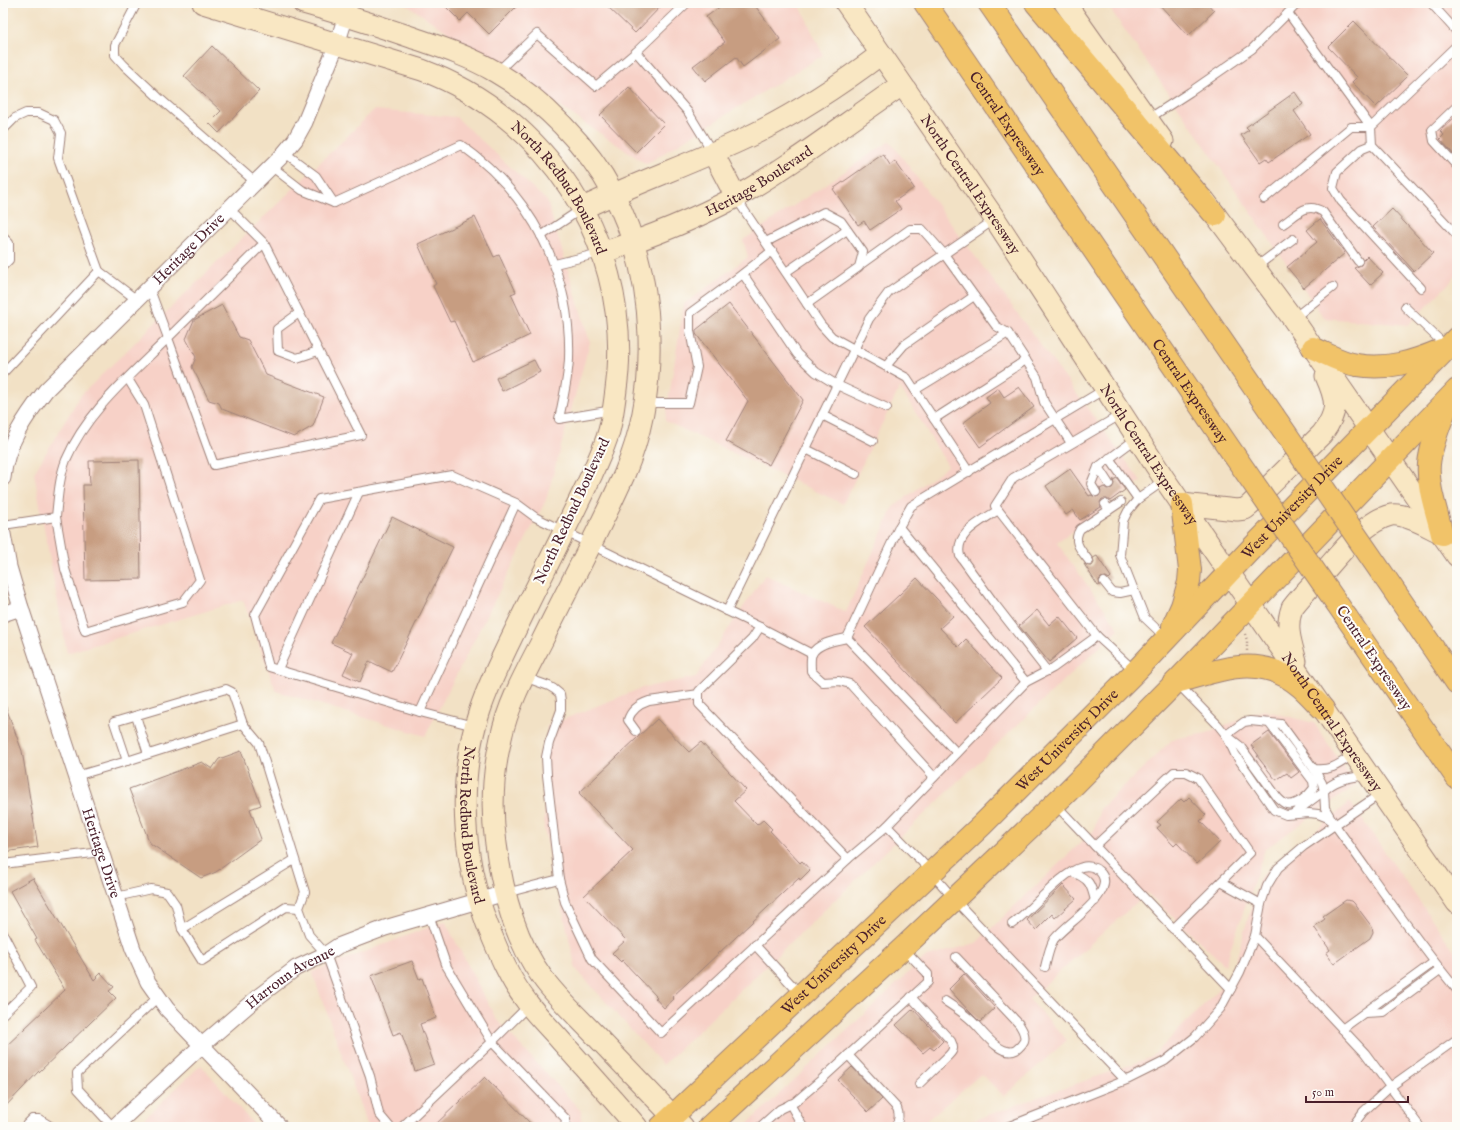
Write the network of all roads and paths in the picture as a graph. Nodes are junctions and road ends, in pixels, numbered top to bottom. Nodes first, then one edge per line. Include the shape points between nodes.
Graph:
1 (137, 3) edge
2 (203, 3) edge
3 (303, 3) edge
4 (687, 3) edge
5 (846, 3) edge
6 (925, 3) edge
7 (989, 3) edge
8 (1036, 3) edge
9 (1065, 3) edge
10 (1298, 3) edge
11 (1430, 3) edge
12 (348, 9) edge
13 (1288, 13) junction
14 (1457, 32) edge
15 (338, 44) junction
16 (1457, 45) edge
17 (636, 52) junction
18 (881, 54) junction
19 (497, 72) junction
20 (902, 85) junction
21 (1457, 108) edge
22 (1148, 119) junction
23 (1371, 126) junction
24 (3, 130) edge
25 (1372, 145) junction
26 (285, 153) junction
27 (713, 153) junction
28 (271, 166) junction
29 (1457, 166) edge
30 (255, 182) junction
31 (613, 194) junction
32 (736, 197) junction
33 (1264, 199) dead end
34 (334, 203) junction
35 (229, 208) junction
36 (583, 208) junction
37 (1215, 215) junction
38 (995, 219) junction
39 (1283, 224) dead end
40 (847, 230) junction
41 (1457, 235) edge
42 (541, 236) junction
43 (3, 237) edge
44 (1293, 239) dead end
45 (766, 242) junction
46 (264, 243) junction
47 (633, 243) junction
48 (772, 251) junction
49 (601, 253) junction
50 (944, 254) junction
51 (1358, 260) dead end
52 (555, 264) junction
53 (860, 265) junction
54 (3, 266) edge
55 (1255, 268) junction
56 (99, 271) junction
57 (786, 272) junction
58 (743, 274) junction
59 (149, 287) junction
60 (1333, 287) dead end
61 (1421, 288) dead end
62 (974, 296) junction
63 (137, 300) junction
64 (807, 304) junction
65 (1405, 307) dead end
66 (299, 313) junction
67 (1293, 319) junction
68 (1008, 333) junction
69 (168, 338) junction
70 (1452, 342) edge
71 (1314, 348) junction
72 (854, 349) junction
73 (318, 351) junction
74 (1026, 360) junction
75 (886, 366) junction
76 (3, 373) edge
77 (128, 378) junction
78 (837, 385) junction
79 (1105, 389) junction
80 (915, 390) junction
81 (1455, 398) edge
82 (644, 403) junction
83 (887, 408) dead end
84 (614, 410) junction
85 (1122, 414) junction
86 (822, 415) junction
87 (934, 419) junction
88 (1056, 419) junction
89 (1370, 428) junction
90 (1137, 437) junction
91 (873, 441) dead end
92 (1071, 443) junction
93 (806, 450) junction
94 (5, 455) edge
95 (1109, 458) junction
96 (1391, 459) junction
97 (1098, 467) junction
98 (969, 472) junction
99 (856, 474) dead end
100 (3, 478) edge
101 (1165, 480) junction
102 (1109, 484) dead end
103 (360, 492) junction
104 (1096, 492) dead end
105 (1138, 499) junction
106 (516, 503) junction
107 (1182, 504) junction
108 (998, 510) junction
109 (1128, 511) junction
110 (56, 517) junction
111 (3, 525) edge
112 (899, 527) junction
113 (565, 531) junction
114 (3, 534) edge
115 (1442, 534) junction
116 (590, 544) junction
117 (1457, 556) edge
118 (1089, 561) dead end
119 (1230, 573) junction
120 (1104, 582) dead end
121 (1134, 590) junction
122 (1250, 604) junction
123 (21, 608) junction
124 (727, 611) junction
125 (3, 614) edge
126 (760, 627) junction
127 (1243, 630) dead end
128 (1097, 636) junction
129 (847, 638) junction
130 (1166, 639) junction
131 (812, 654) junction
132 (1247, 657) dead end
133 (278, 669) junction
134 (1047, 672) junction
135 (1135, 672) junction
136 (1300, 676) junction
137 (524, 677) junction
138 (1026, 682) junction
139 (1176, 682) junction
140 (1457, 682) edge
141 (699, 694) junction
142 (1323, 709) junction
143 (420, 712) junction
144 (136, 716) junction
145 (1269, 723) junction
146 (243, 724) junction
147 (475, 726) junction
148 (636, 731) dead end
149 (1226, 735) junction
150 (957, 753) junction
151 (148, 754) junction
152 (1354, 754) junction
153 (127, 761) junction
154 (1314, 769) junction
155 (1369, 775) junction
156 (76, 776) junction
157 (934, 777) junction
158 (1457, 778) edge
159 (1324, 791) junction
160 (1381, 793) junction
161 (1054, 804) junction
162 (1292, 815) junction
163 (1335, 825) junction
164 (887, 826) junction
165 (1095, 846) junction
166 (101, 852) junction
167 (848, 859) junction
168 (294, 860) junction
169 (3, 864) edge
170 (1072, 872) junction
171 (931, 873) junction
172 (559, 879) junction
173 (1221, 882) junction
174 (505, 893) junction
175 (116, 897) junction
176 (954, 899) junction
177 (478, 901) junction
178 (1095, 901) junction
179 (1457, 903) edge
180 (1261, 904) junction
181 (299, 908) junction
182 (429, 914) junction
183 (1012, 924) dead end
184 (182, 928) junction
185 (1173, 929) junction
186 (3, 933) edge
187 (1254, 936) junction
188 (754, 945) junction
189 (903, 948) junction
190 (326, 954) junction
191 (956, 957) dead end
192 (1434, 962) junction
193 (1045, 967) dead end
194 (1440, 970) junction
195 (1231, 989) junction
196 (1457, 990) edge
197 (801, 996) junction
198 (158, 997) junction
199 (911, 998) junction
200 (945, 1000) dead end
201 (529, 1005) junction
202 (3, 1014) edge
203 (1363, 1014) junction
204 (1342, 1029) junction
205 (1457, 1038) edge
206 (492, 1042) junction
207 (201, 1046) junction
208 (848, 1055) junction
209 (1125, 1080) junction
210 (919, 1084) dead end
211 (1390, 1087) junction
212 (790, 1104) junction
213 (672, 1124) edge
214 (278, 1126) edge
215 (24, 1127) edge
216 (52, 1127) edge
217 (114, 1127) edge
218 (390, 1127) edge
219 (402, 1127) edge
220 (565, 1127) edge
221 (637, 1127) edge
222 (709, 1127) edge
223 (760, 1127) edge
224 (803, 1127) edge
225 (895, 1127) edge
226 (1007, 1127) edge
227 (1352, 1127) edge
228 (1420, 1127) edge

1 - 30 lane via 115,45 115,55 158,97
2 - 15 street, North Redbud Boulevard
3 - 12 street, North Redbud Boulevard
4 - 17 lane
5 - 18 street, North Central Expressway
6 - 158 highway, Central Expressway, bridge
7 - 140 highway, bridge
8 - 37 highway
9 - 22 street
10 - 13 lane
11 - 14 lane
12 - 15 street, Heritage Drive
12 - 19 street, North Redbud Boulevard via 467,57
13 - 22 lane via 1252,49
13 - 23 lane
15 - 26 street, Heritage Drive via 305,122
15 - 36 street, North Redbud Boulevard via 439,76 491,106 532,140
16 - 23 lane
17 - 19 lane via 596,86 537,34
17 - 27 lane via 688,112
18 - 20 street, North Central Expressway
18 - 27 street via 803,108
19 - 31 street, North Redbud Boulevard via 543,105 574,137 602,174
20 - 32 street, Heritage Boulevard
20 - 38 street, North Central Expressway
21 - 29 lane via 1432,130 1434,141
22 - 37 street
23 - 25 lane
23 - 33 lane via 1351,127
24 - 56 lane via 15,118 26,113 39,113 54,120 61,132 58,158
25 - 41 lane
25 - 61 lane via 1362,149 1337,172 1333,188 1340,201
26 - 28 street, Heritage Drive
26 - 34 lane via 316,176
27 - 31 street
27 - 32 street
28 - 30 street, Heritage Drive
28 - 34 lane via 302,190
30 - 35 street, Heritage Drive
31 - 36 street
31 - 47 street, North Redbud Boulevard
32 - 45 lane
32 - 47 street, Heritage Boulevard
34 - 42 lane via 461,145 495,173
35 - 46 lane
35 - 59 street, Heritage Drive
36 - 42 lane
36 - 49 street, North Redbud Boulevard
37 - 55 street
38 - 50 lane
38 - 79 street, North Central Expressway
39 - 51 lane via 1308,207 1314,207 1323,212
40 - 45 lane via 840,221 824,212
40 - 53 lane via 863,252
40 - 57 lane
42 - 52 lane
43 - 54 lane via 9,243 9,260
44 - 55 lane
45 - 48 lane
46 - 66 lane
46 - 69 lane
47 - 49 street, Heritage Boulevard
47 - 82 street, North Redbud Boulevard via 649,327 649,362
48 - 57 lane
48 - 58 lane
49 - 52 lane
49 - 84 street, North Redbud Boulevard via 618,322 619,358
50 - 53 lane via 922,229 910,229
50 - 62 lane
50 - 72 lane via 889,292 869,319
52 - 84 lane via 564,299 569,338 569,361 559,419
53 - 64 lane
55 - 67 street
56 - 63 lane
56 - 76 lane
57 - 64 lane
58 - 78 lane via 797,354 816,372
58 - 82 lane via 690,313 690,331 697,367 689,403
59 - 63 street, Heritage Drive
59 - 69 lane
60 - 67 lane
62 - 68 lane via 996,326
62 - 75 lane via 904,345
63 - 94 street, Heritage Drive via 46,390
64 - 72 lane via 832,337
65 - 70 lane
66 - 73 lane
66 - 73 lane via 277,329 278,351 297,358
67 - 71 street
68 - 74 lane
68 - 80 lane
69 - 73 lane via 214,465 361,435
69 - 77 lane
70 - 71 highway via 1416,361 1374,367 1354,365
70 - 89 highway, West University Drive
71 - 89 street
71 - 107 street via 1334,394 1335,404 1329,425 1322,434 1244,508 1230,510
72 - 75 lane
72 - 78 lane
74 - 87 lane
74 - 88 lane via 1037,377 1044,402
75 - 80 lane via 907,378
77 - 110 lane via 80,431 64,468
77 - 110 lane via 144,405 200,580 183,602 85,631 65,569
78 - 83 lane
78 - 86 lane
79 - 85 street, North Central Expressway
79 - 88 lane
80 - 87 lane
81 - 96 highway
81 - 115 highway via 1434,440 1429,464 1430,485
82 - 116 street, North Redbud Boulevard via 631,458
84 - 113 street, North Redbud Boulevard via 604,448
85 - 90 street, North Central Expressway
85 - 92 lane
86 - 91 lane
86 - 93 lane
87 - 98 lane
88 - 92 lane
88 - 98 lane
89 - 96 street
89 - 119 highway, West University Drive
90 - 95 lane
90 - 101 street, North Central Expressway
92 - 108 lane via 1012,478 995,506
93 - 99 lane
93 - 124 lane
94 - 100 street, Heritage Drive
95 - 97 lane
95 - 105 lane
96 - 115 street
96 - 122 highway
97 - 102 lane
97 - 104 lane via 1091,484
98 - 112 lane via 911,506
101 - 105 lane
101 - 107 street, North Central Expressway
103 - 106 lane via 452,475
103 - 133 lane
103 - 133 lane via 319,499 255,615 269,666
105 - 109 lane
106 - 113 lane via 535,517
106 - 143 lane
107 - 119 street, North Central Expressway
107 - 130 highway via 1190,570 1189,582 1182,606
108 - 128 lane
108 - 134 lane via 963,536 958,549 960,556
109 - 118 lane via 1119,498 1080,529 1076,539 1077,545
109 - 121 lane via 1123,521 1120,555
110 - 111 lane
112 - 129 lane
112 - 138 lane
113 - 116 lane
113 - 147 street, North Redbud Boulevard via 496,671
114 - 123 street, Heritage Drive
115 - 117 street
115 - 136 street via 1410,518 1391,515 1362,530 1292,608 1288,628
116 - 124 lane
116 - 137 street, North Redbud Boulevard
119 - 122 street, North Central Expressway
119 - 130 highway, West University Drive
120 - 121 lane via 1112,592
121 - 130 lane via 1145,618
122 - 136 street, North Central Expressway
122 - 139 highway
123 - 125 street
123 - 156 street, Heritage Drive
124 - 126 lane
126 - 131 lane
126 - 141 lane via 752,639 699,691
127 - 132 path via 1247,640
128 - 134 lane
128 - 135 lane
129 - 131 lane via 818,647
129 - 150 lane
130 - 135 highway, West University Drive
131 - 157 lane via 811,671 823,682 839,681 850,684
133 - 143 lane
134 - 138 lane
135 - 171 highway, West University Drive
136 - 142 street, North Central Expressway
137 - 172 lane via 549,686 560,694 561,710 546,757
137 - 174 street, North Redbud Boulevard via 502,732 496,762 495,841
138 - 150 lane
139 - 142 highway via 1229,668 1262,667 1290,679
139 - 149 lane
139 - 161 highway
141 - 148 lane via 642,704 630,714 628,720
141 - 167 lane via 699,704
142 - 152 street, North Central Expressway
143 - 147 lane
144 - 146 lane via 226,689 232,692
144 - 151 lane
144 - 153 lane via 114,722
145 - 149 lane via 1244,722
145 - 149 lane via 1313,781 1314,788 1311,793 1293,804 1286,804 1278,798 1240,746
145 - 154 lane via 1281,724
146 - 151 lane
146 - 168 lane via 259,743
147 - 177 street, North Redbud Boulevard via 465,803 469,859
149 - 162 lane via 1235,754 1274,810
150 - 157 lane
151 - 153 lane
152 - 154 lane via 1332,768
152 - 155 street, North Central Expressway
153 - 156 lane
154 - 159 lane
155 - 159 lane via 1341,779
155 - 160 street, North Central Expressway
156 - 166 street, Heritage Drive
157 - 164 lane
159 - 162 lane
159 - 163 lane via 1325,808
160 - 163 lane
160 - 179 street, North Central Expressway
161 - 165 lane
161 - 176 highway
162 - 163 lane via 1318,814 1328,818
163 - 180 lane via 1290,856 1278,868 1267,886
163 - 192 lane
164 - 167 lane
164 - 171 lane
165 - 173 lane via 1174,772 1186,772 1198,778 1250,853
165 - 185 lane
166 - 169 lane
166 - 175 street, Heritage Drive
167 - 188 lane
168 - 181 lane via 305,892
168 - 184 lane
170 - 178 lane via 1088,881
170 - 178 lane via 1085,866 1094,867 1101,872 1104,879 1103,887
170 - 183 lane
171 - 176 lane
171 - 197 highway, West University Drive
172 - 174 lane
172 - 188 lane via 565,902 592,959 661,1033
173 - 180 lane
173 - 185 lane
174 - 177 street, Harroun Avenue
174 - 213 street, North Redbud Boulevard via 515,926 541,977
175 - 184 lane via 151,889 166,892 176,905
175 - 198 street, Heritage Drive via 132,949
176 - 189 highway
176 - 209 lane
177 - 182 street, Harroun Avenue
177 - 201 street, North Redbud Boulevard via 509,974
178 - 193 lane via 1053,940
180 - 187 lane
181 - 184 lane via 286,907 202,961
181 - 190 lane via 309,935
182 - 190 street, Harroun Avenue via 338,946
182 - 206 lane via 446,967
185 - 195 lane
186 - 202 lane via 31,987
187 - 195 lane
187 - 204 lane
188 - 197 lane
189 - 199 lane via 928,974 928,982
189 - 222 highway
190 - 207 street, Harroun Avenue via 296,968
190 - 218 lane via 370,1076 379,1114
191 - 200 lane via 1019,1024 1024,1031 1021,1046 1008,1052 999,1048 972,1020
192 - 194 lane
192 - 203 lane
194 - 196 lane
194 - 203 lane via 1383,1012
195 - 209 lane via 1220,1009 1195,1037 1165,1061
197 - 213 highway, West University Drive
198 - 207 street, Heritage Drive
198 - 217 lane via 77,1073 78,1089
199 - 208 lane
199 - 210 lane via 954,1046 953,1052
201 - 206 lane
201 - 221 street, North Redbud Boulevard
203 - 204 lane
204 - 211 lane via 1365,1053
205 - 211 lane
206 - 219 lane
206 - 220 lane via 566,1119
207 - 214 street, Heritage Drive
207 - 217 street, Harroun Avenue
208 - 212 lane
208 - 225 lane via 897,1108 899,1120
209 - 226 lane
211 - 227 lane via 1363,1112
211 - 228 lane
212 - 223 lane via 780,1109
212 - 224 lane
215 - 216 lane via 32,1119 39,1119

